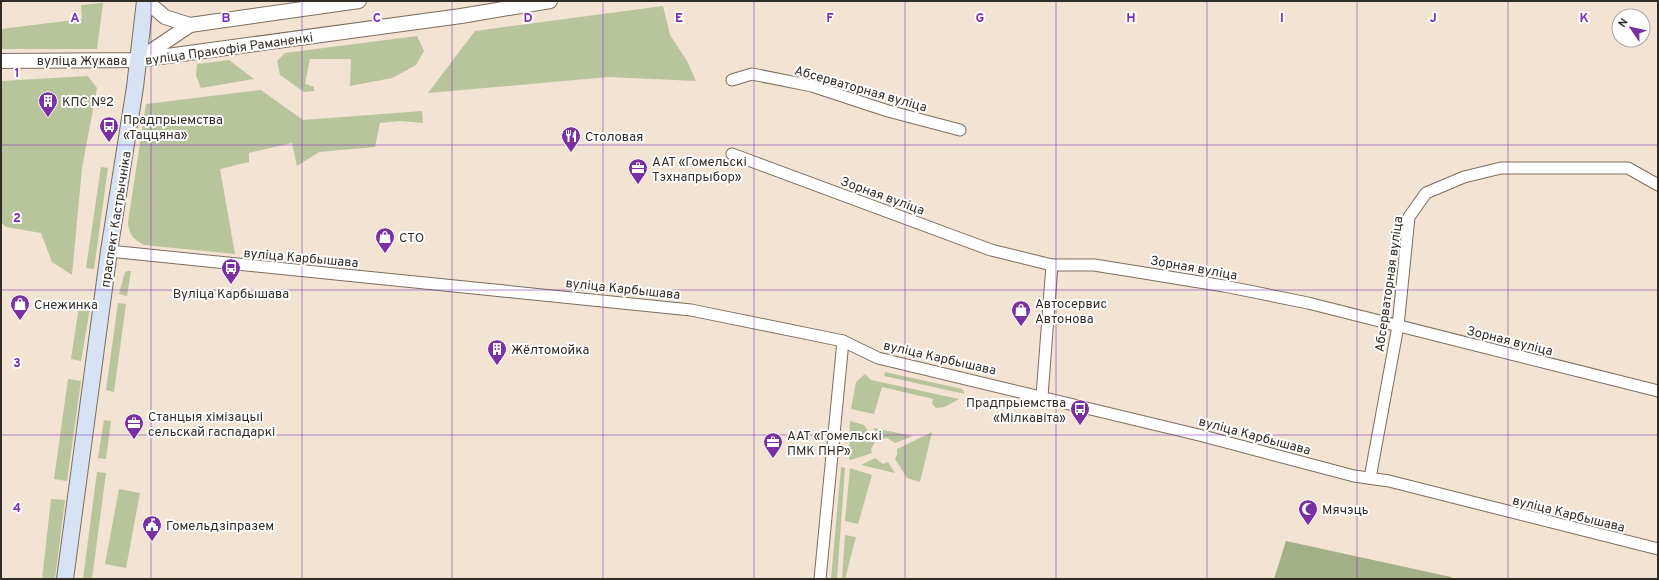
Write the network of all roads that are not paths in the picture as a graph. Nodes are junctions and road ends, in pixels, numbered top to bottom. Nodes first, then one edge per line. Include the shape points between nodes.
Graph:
1 (146, 1) edge
2 (359, 1) edge
3 (545, 2) edge
4 (190, 25) junction
5 (138, 60) junction
6 (1, 61) edge
7 (732, 80) dead end
8 (960, 130) dead end
9 (732, 154) dead end
10 (1658, 185) edge
11 (109, 251) junction
12 (1052, 265) junction
13 (1398, 326) junction
14 (843, 341) junction
15 (1658, 391) edge
16 (1042, 396) junction
17 (1370, 478) junction
18 (1658, 549) edge
19 (65, 579) edge
20 (820, 579) edge

1 - 4 street via 165,17
1 - 5 main road, праспект Кастрычніка
2 - 4 street, вуліца Пракофія Раманенкі
3 - 5 street, вуліца Пракофія Раманенкі via 461,16
4 - 5 street, вуліца Пракофія Раманенкі
5 - 6 street, вуліца Жукава
5 - 11 main road, праспект Кастрычніка
7 - 8 street, Абсерваторная вуліца via 752,74 812,86 888,111
9 - 12 street, Зорная вуліца via 991,250
10 - 13 street, Абсерваторная вуліца via 1628,168 1501,168 1464,177 1426,193 1409,217
11 - 14 street, вуліца Карбышава via 686,309
11 - 19 main road, праспект Кастрычніка
12 - 13 street, Зорная вуліца via 1094,265 1224,286 1308,303
12 - 16 street
13 - 15 street, Зорная вуліца
13 - 17 street, Абсерваторная вуліца
14 - 16 street, вуліца Карбышава via 878,358
14 - 20 street
16 - 17 street, вуліца Карбышава
17 - 18 street, вуліца Карбышава

